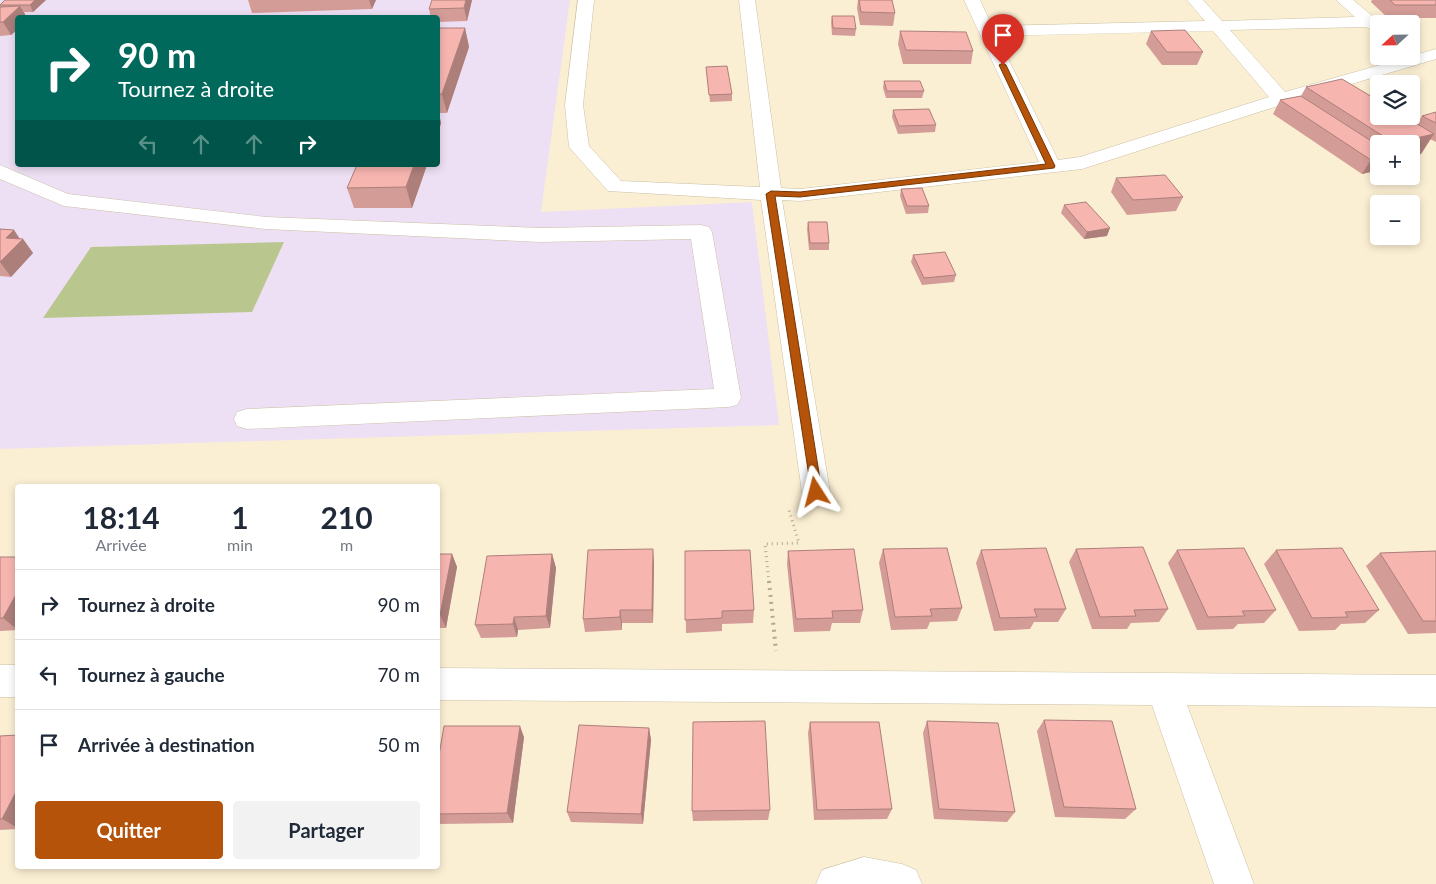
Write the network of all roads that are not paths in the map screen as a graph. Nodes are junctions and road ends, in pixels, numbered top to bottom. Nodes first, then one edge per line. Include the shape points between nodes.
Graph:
1 (586, 0) edge
2 (747, 0) edge
3 (972, 0) edge
4 (1196, 0) edge
5 (1344, 0) edge
6 (1370, 23) edge
7 (1217, 25) junction
8 (1370, 26) edge
9 (987, 31) junction
10 (1436, 54) edge
11 (1420, 57) edge
12 (1390, 65) edge
13 (1281, 99) junction
14 (1051, 166) junction
15 (0, 171) edge
16 (771, 194) junction
17 (247, 419) dead end
18 (816, 492) road end
19 (0, 681) edge
20 (15, 681) edge
21 (440, 684) edge
22 (1164, 689) junction
23 (1436, 691) edge
24 (836, 884) edge
25 (902, 884) edge
26 (1234, 884) edge

1 - 16 street via 574,105 579,147 615,187
2 - 16 street
3 - 9 street
4 - 7 street
5 - 6 street
7 - 8 street
7 - 9 street
7 - 13 street
9 - 14 street
10 - 11 street
12 - 13 street
13 - 14 street via 1082,163
14 - 16 street via 800,195
15 - 17 street via 64,200 266,224 541,235 701,232 728,398
16 - 18 street
19 - 20 street
21 - 22 street
22 - 23 street
22 - 26 street
24 - 25 street via 864,877

